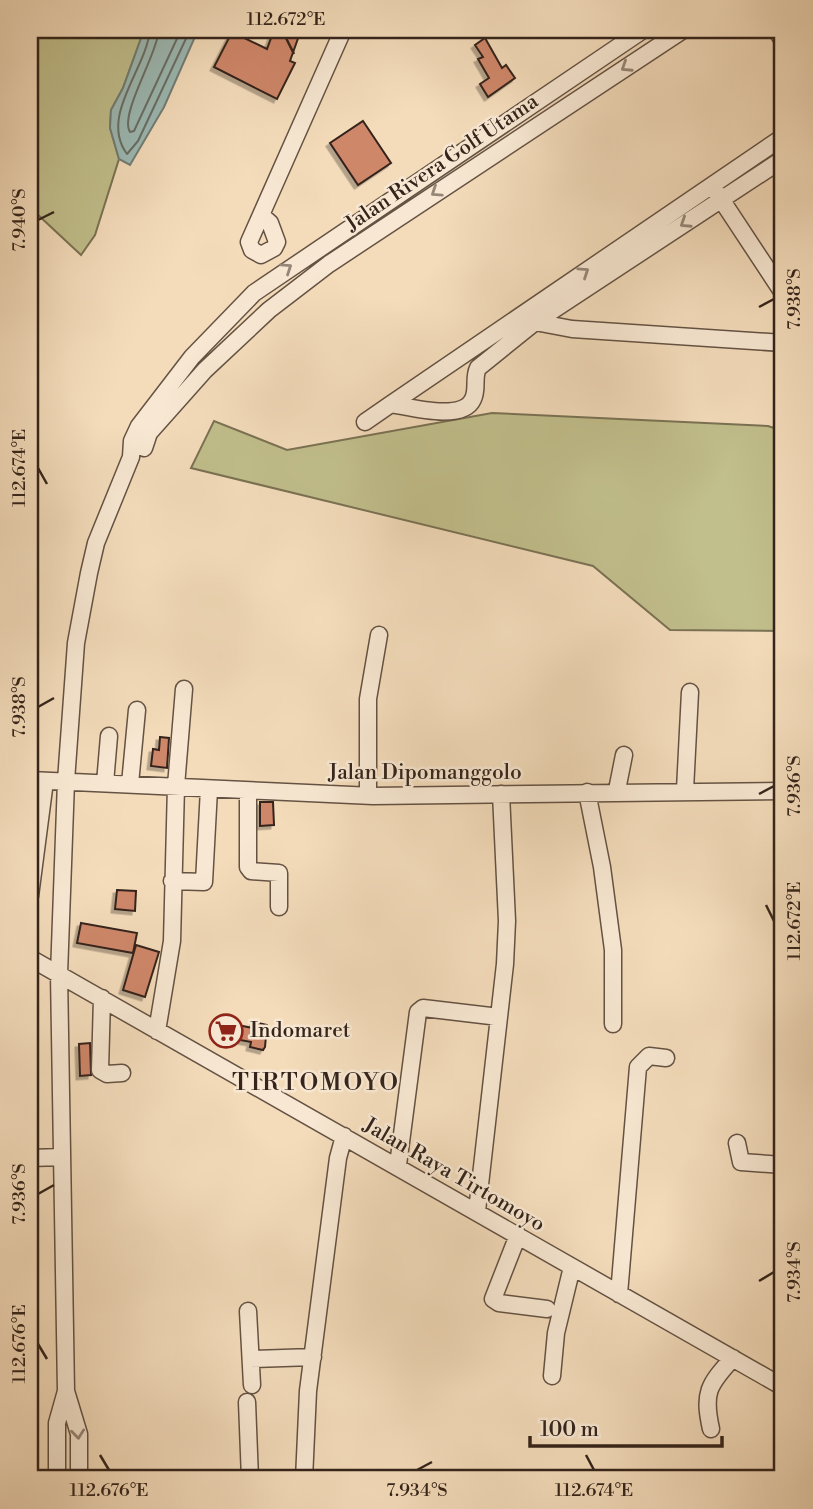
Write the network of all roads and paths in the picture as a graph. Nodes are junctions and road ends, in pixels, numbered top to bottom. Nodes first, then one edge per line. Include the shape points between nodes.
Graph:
1 (344, 30) edge
2 (643, 30) edge
3 (683, 30) edge
4 (776, 30) edge
5 (783, 41) edge
6 (783, 137) edge
7 (783, 159) edge
8 (717, 193) junction
9 (262, 216) dead end
10 (254, 293) junction
11 (783, 293) edge
12 (269, 310) junction
13 (531, 317) junction
14 (783, 343) edge
15 (391, 404) junction
16 (365, 422) dead end
17 (131, 459) junction
18 (379, 635) dead end
19 (184, 689) dead end
20 (690, 692) dead end
21 (138, 710) dead end
22 (109, 736) dead end
23 (624, 755) dead end
24 (37, 780) edge
25 (66, 781) junction
26 (104, 783) junction
27 (130, 784) junction
28 (176, 786) junction
29 (209, 789) junction
30 (617, 790) junction
31 (685, 790) junction
32 (783, 790) edge
33 (248, 792) junction
34 (587, 792) junction
35 (500, 794) junction
36 (368, 795) junction
37 (172, 881) junction
38 (30, 896) edge
39 (279, 907) dead end
40 (30, 958) edge
41 (59, 974) junction
42 (102, 998) junction
43 (499, 1017) junction
44 (613, 1024) dead end
45 (157, 1031) junction
46 (666, 1058) dead end
47 (122, 1073) dead end
48 (344, 1136) junction
49 (737, 1143) dead end
50 (62, 1157) junction
51 (30, 1158) edge
52 (398, 1165) junction
53 (783, 1165) edge
54 (478, 1211) junction
55 (518, 1235) junction
56 (572, 1268) junction
57 (619, 1294) junction
58 (547, 1309) dead end
59 (248, 1311) dead end
60 (313, 1357) junction
61 (251, 1359) junction
62 (733, 1359) junction
63 (552, 1376) dead end
64 (252, 1385) dead end
65 (783, 1387) edge
66 (65, 1391) junction
67 (247, 1402) dead end
68 (711, 1429) dead end
69 (57, 1479) edge
70 (79, 1479) edge
71 (250, 1479) edge
72 (304, 1479) edge
73 (324, 1479) edge

1 - 9 street
10 -> 2 street, Jalan Rivera Golf Utama
3 -> 12 street, Jalan Rivera Golf Utama via 329,264
4 - 5 street
6 - 8 street
7 - 8 street
8 - 11 street
8 - 13 street
10 - 12 street
10 - 17 street, Jalan Rivera Golf Utama via 192,357 150,411
12 - 17 street, Jalan Rivera Golf Utama via 232,344 211,378
13 - 14 street via 572,329
13 - 15 street
13 - 15 street via 478,368 475,395 465,408 444,412
15 - 16 street
17 - 25 street, Jalan Rivera Golf Utama via 96,543 89,573 76,643
18 - 36 street via 368,699
19 - 28 street
20 - 31 street
21 - 27 street
22 - 26 street
23 - 30 street
24 - 25 street, Jalan Dipomanggolo
24 - 38 street
25 - 26 street, Jalan Dipomanggolo
25 - 41 street, Jalan Rivera Golf Utama
26 - 27 street, Jalan Dipomanggolo
27 - 28 street, Jalan Dipomanggolo
28 - 29 street, Jalan Dipomanggolo
28 - 37 street
29 - 33 street, Jalan Dipomanggolo
29 - 37 street via 204,881
30 - 31 street, Jalan Dipomanggolo
30 - 34 street, Jalan Dipomanggolo
31 - 32 street, Jalan Dipomanggolo
33 - 36 street, Jalan Dipomanggolo
33 - 39 street via 248,867 279,873
34 - 35 street, Jalan Dipomanggolo
34 - 44 street via 613,950
35 - 36 street, Jalan Dipomanggolo
35 - 43 street via 507,921
37 - 45 street via 172,941
40 - 41 street, Jalan Raya Tirtomoyo
41 - 42 street, Jalan Raya Tirtomoyo
41 - 50 street, Jalan Rivera Golf Utama
42 - 45 street, Jalan Raya Tirtomoyo
42 - 47 street via 100,1070
43 - 52 street via 423,1008 418,1012
43 - 54 street
45 - 48 street, Jalan Raya Tirtomoyo
46 - 57 street via 649,1056 638,1068
48 - 52 street, Jalan Raya Tirtomoyo
48 - 60 street
49 - 53 street via 741,1162
50 - 51 street
50 - 66 street, Jalan Rivera Golf Utama
52 - 54 street, Jalan Raya Tirtomoyo
54 - 55 street, Jalan Raya Tirtomoyo
55 - 56 street, Jalan Raya Tirtomoyo
55 - 58 street via 493,1299
56 - 57 street, Jalan Raya Tirtomoyo
56 - 63 street via 556,1333
57 - 62 street, Jalan Raya Tirtomoyo
59 - 61 street
60 - 61 street
60 - 72 street
61 - 64 street
62 - 65 street, Jalan Raya Tirtomoyo
62 - 68 street via 708,1391
66 - 69 street via 57,1423
66 -> 70 street via 79,1434
67 - 71 street
71 - 72 street
72 - 73 street

